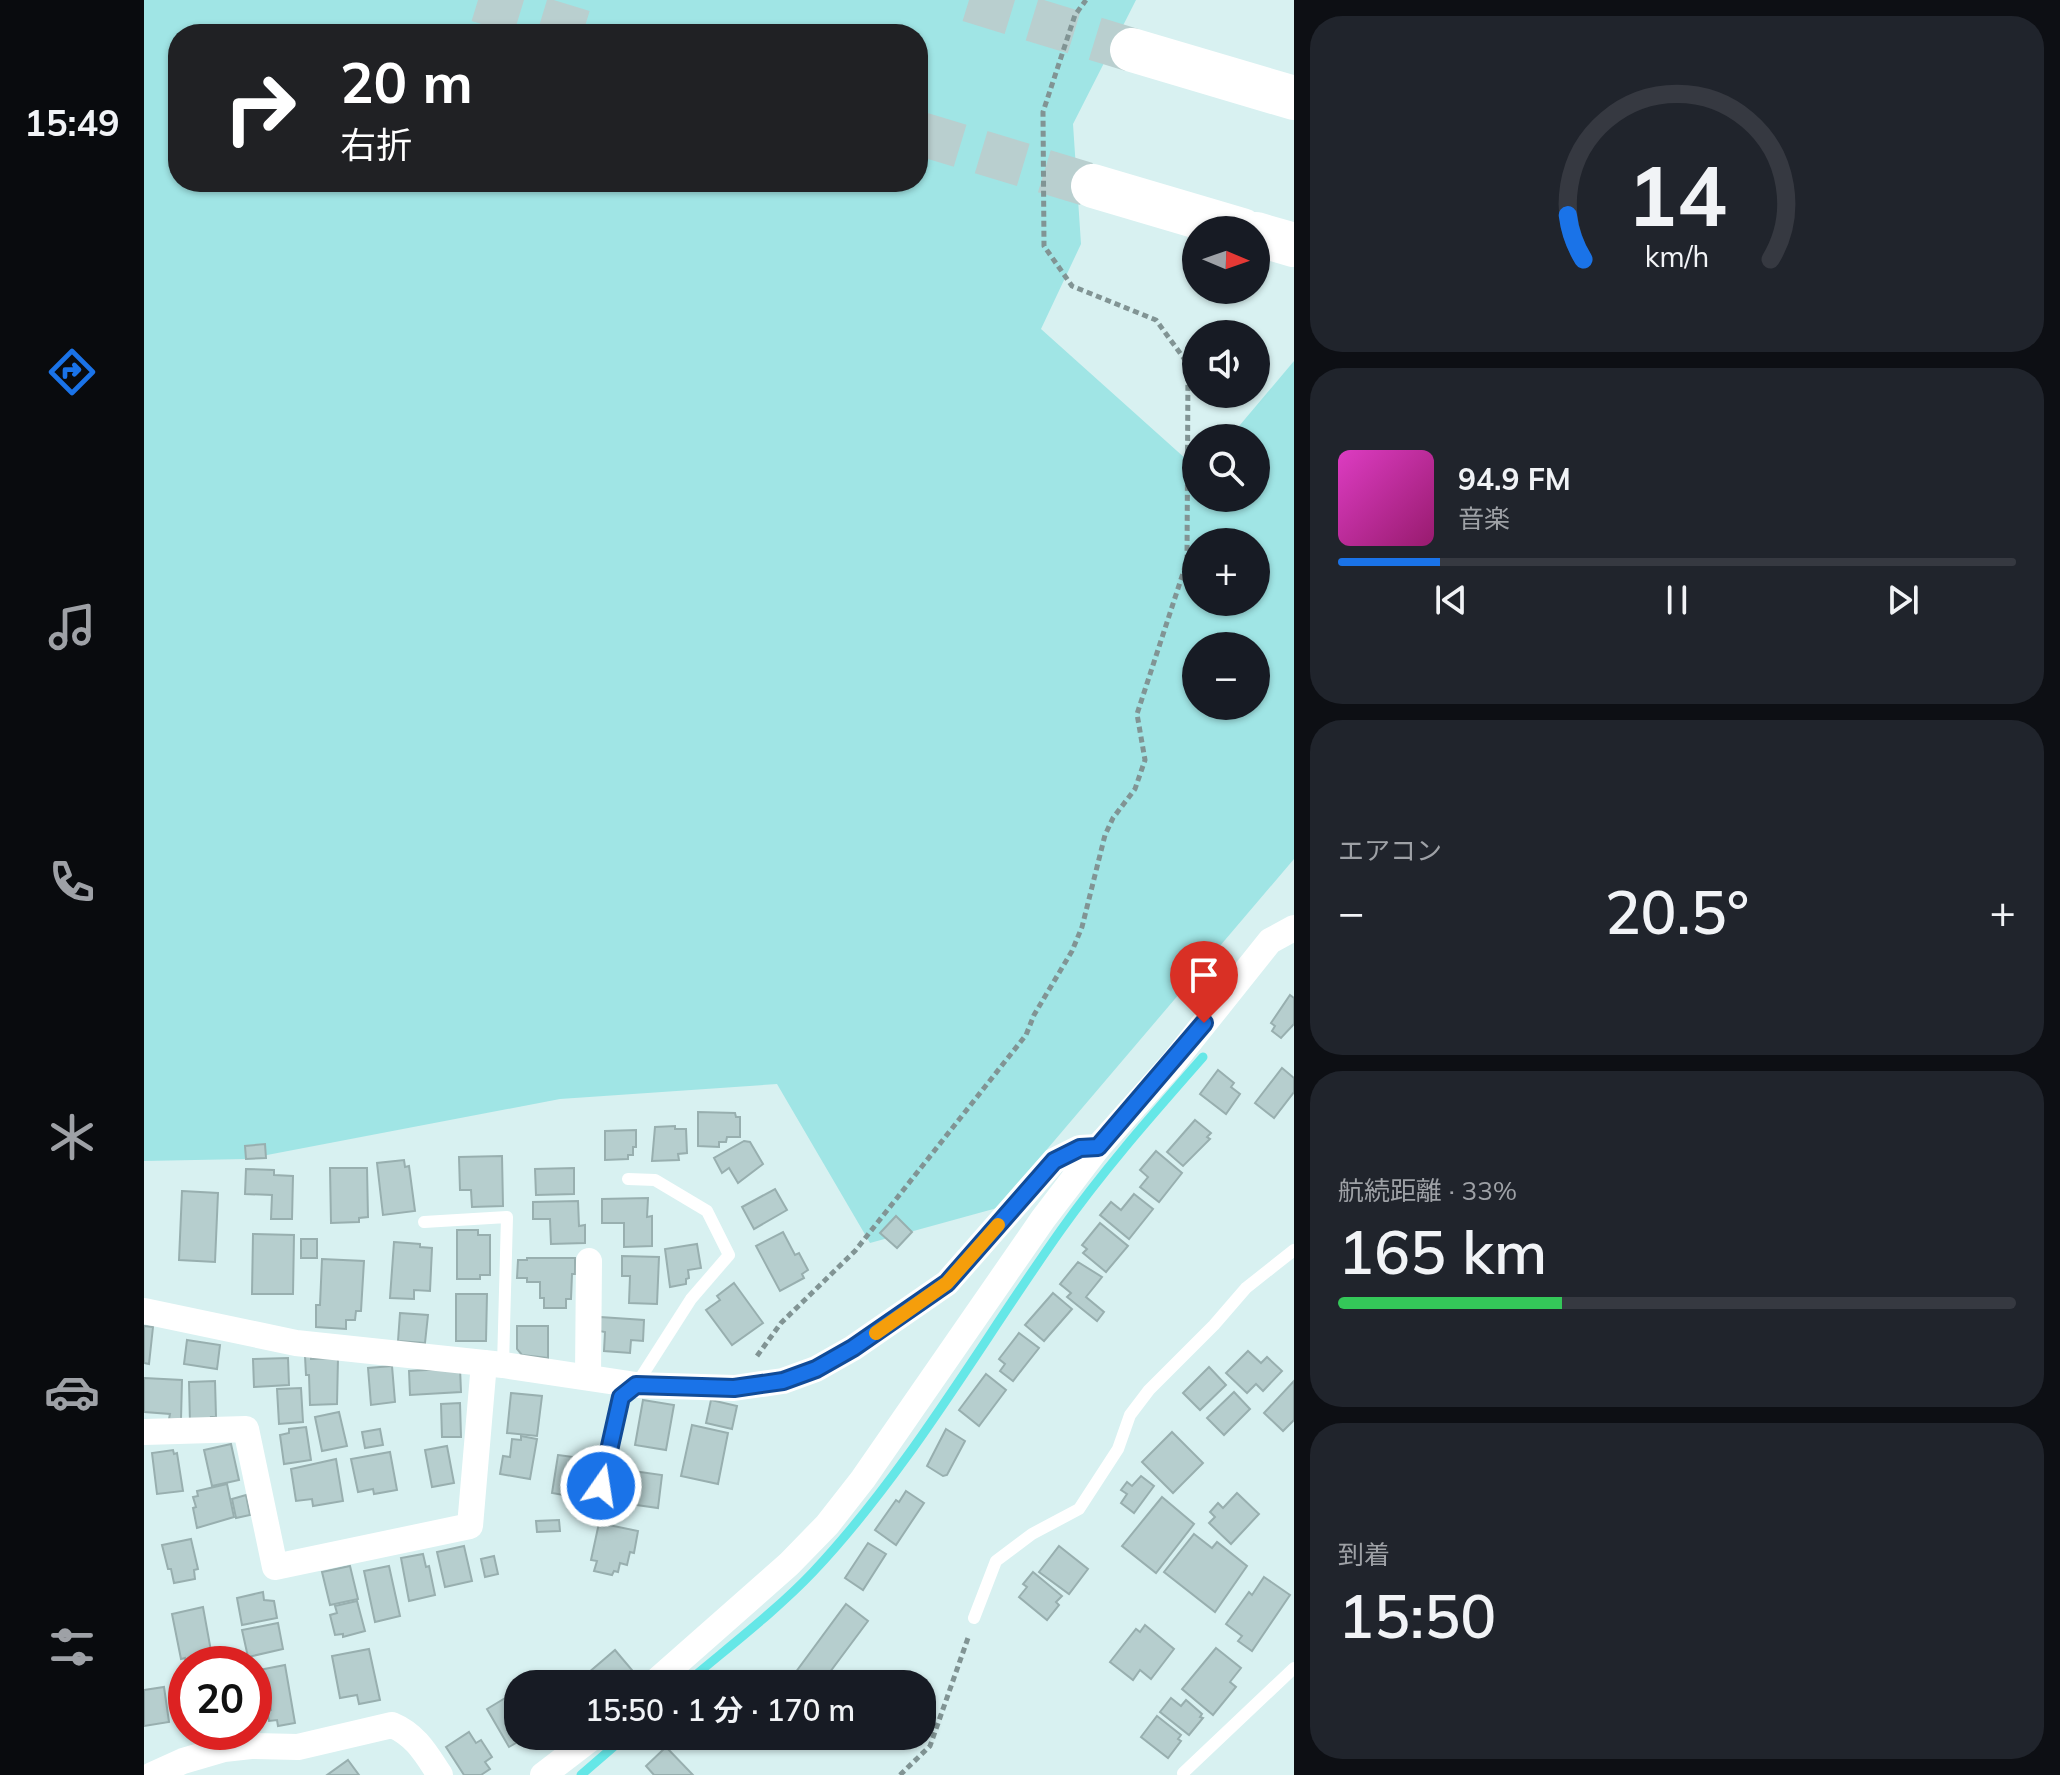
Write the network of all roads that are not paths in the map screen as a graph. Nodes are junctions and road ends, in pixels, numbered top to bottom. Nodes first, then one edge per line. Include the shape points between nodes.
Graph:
1 (1132, 50) tunnel mouth
2 (1294, 98) edge
3 (1093, 186) tunnel mouth
4 (1195, 216) edge
5 (1270, 238) edge
6 (1294, 245) edge
7 (1294, 909) edge
8 (1294, 928) edge
9 (1270, 941) junction
10 (1098, 1147) junction
11 (628, 1179) dead end
12 (424, 1222) dead end
13 (1294, 1250) edge
14 (589, 1261) dead end
15 (144, 1311) edge
16 (493, 1364) junction
17 (588, 1376) junction
18 (636, 1385) junction
19 (144, 1432) edge
20 (594, 1515) dead end
21 (974, 1618) road end
22 (1294, 1668) edge
23 (669, 1670) edge
24 (576, 1750) edge
25 (1183, 1773) edge
26 (152, 1775) edge
27 (440, 1775) edge
28 (543, 1775) edge

1 - 2 highway
3 - 4 highway
5 - 6 highway
7 - 9 street
8 - 9 street
9 - 10 street
10 - 18 street via 1080,1148 1054,1161 947,1283 816,1369 783,1381 734,1388
10 - 23 street via 827,1525
11 - 18 lane via 655,1180 707,1211 729,1255 691,1299
12 - 16 lane via 507,1217
13 - 21 lane via 1246,1288 1149,1390 1079,1509 996,1561
14 - 17 street
15 - 16 street via 296,1343
16 - 17 street
16 - 19 street via 470,1526 275,1567 246,1429
17 - 18 street
18 - 20 lane via 621,1397
22 - 25 lane
24 - 28 street
26 - 27 street via 224,1749 298,1747 392,1725 420,1745

